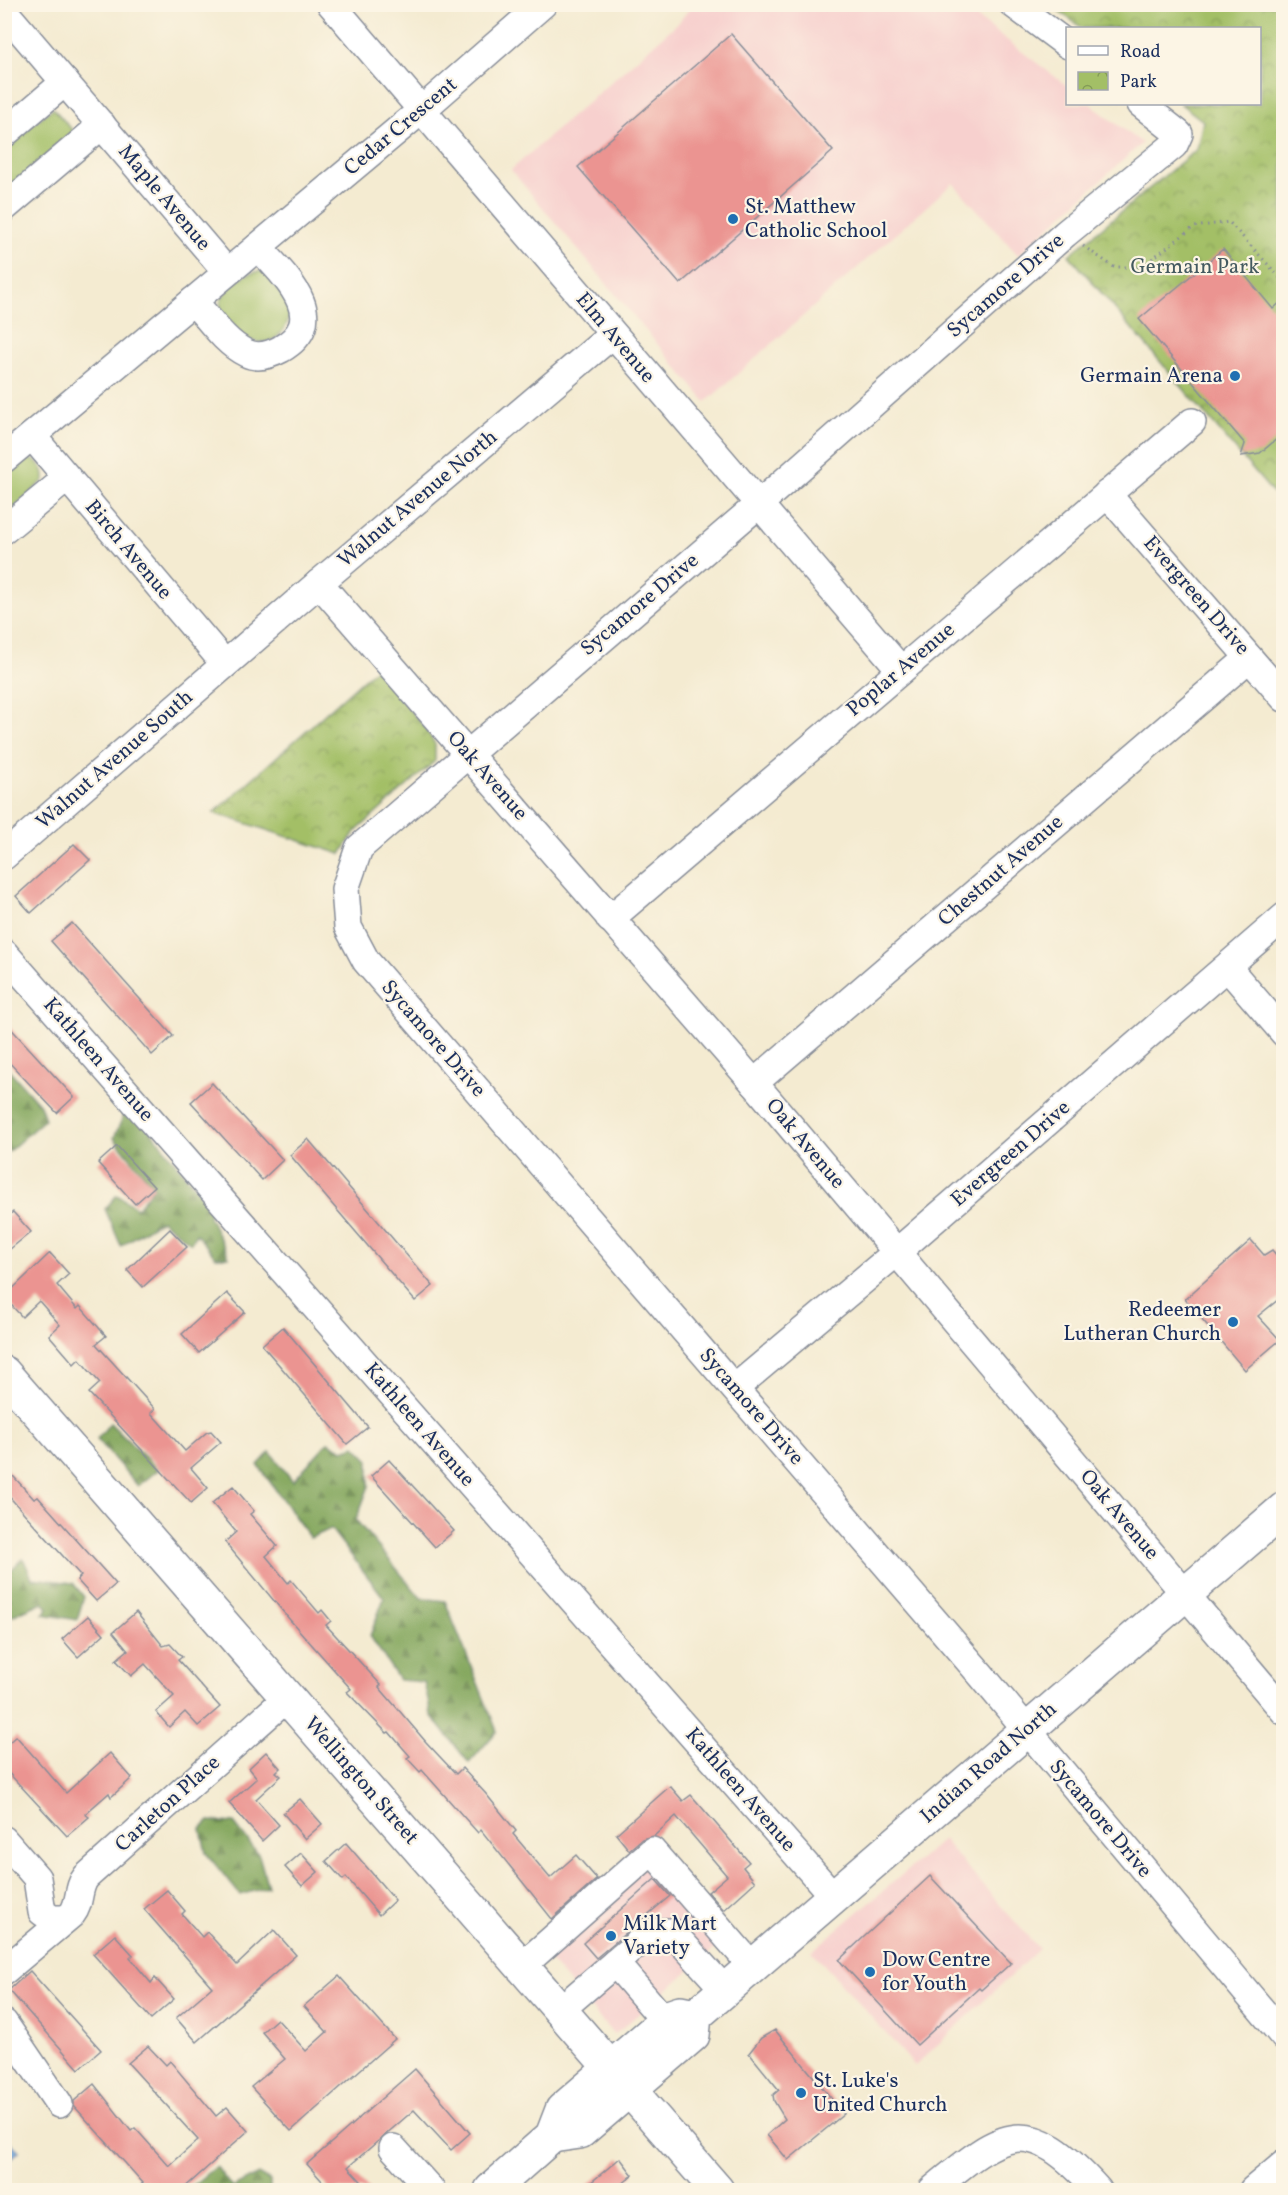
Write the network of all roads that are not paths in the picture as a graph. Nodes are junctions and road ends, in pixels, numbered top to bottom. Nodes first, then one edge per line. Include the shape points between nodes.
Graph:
1 (332, 4) edge
2 (543, 4) edge
3 (1013, 4) edge
4 (4, 11) edge
5 (1066, 44) edge
6 (65, 82) junction
7 (1141, 105) edge
8 (423, 109) junction
9 (102, 124) junction
10 (4, 134) edge
11 (4, 208) edge
12 (258, 247) junction
13 (227, 272) junction
14 (193, 301) junction
15 (612, 335) junction
16 (1192, 422) dead end
17 (32, 436) junction
18 (4, 459) edge
19 (67, 478) junction
20 (1107, 494) junction
21 (759, 504) junction
22 (4, 530) edge
23 (319, 583) junction
24 (1249, 658) junction
25 (225, 664) junction
26 (901, 670) junction
27 (1284, 698) edge
28 (467, 753) junction
29 (4, 856) edge
30 (1284, 917) edge
31 (609, 918) junction
32 (4, 954) edge
33 (1227, 968) junction
34 (1284, 1033) edge
35 (754, 1083) junction
36 (897, 1252) junction
37 (4, 1373) edge
38 (735, 1388) junction
39 (1284, 1509) edge
40 (1185, 1593) junction
41 (288, 1697) junction
42 (1284, 1711) edge
43 (1026, 1731) junction
44 (4, 1840) edge
45 (834, 1897) junction
46 (64, 1919) junction
47 (615, 1963) junction
48 (522, 1966) junction
49 (753, 1967) junction
50 (4, 1971) edge
51 (725, 1990) junction
52 (560, 2010) junction
53 (680, 2018) junction
54 (4, 2024) edge
55 (1284, 2037) edge
56 (620, 2079) junction
57 (58, 2104) dead end
58 (393, 2148) dead end
59 (1284, 2164) edge
60 (430, 2190) edge
61 (491, 2190) edge
62 (717, 2190) edge
63 (932, 2190) edge
64 (1098, 2190) edge
65 (1253, 2190) edge

1 - 8 street, Elm Avenue
2 - 8 street, Cedar Crescent
3 - 5 street
4 - 6 street, Maple Avenue
6 - 9 street, Maple Avenue
6 - 10 street
7 - 21 street, Sycamore Drive via 1179,134 1174,146 1065,234
8 - 12 street, Cedar Crescent
8 - 15 street, Elm Avenue
9 - 11 street, Maple Avenue
9 - 13 street, Maple Avenue
12 - 13 street, Cedar Crescent
12 - 14 street via 287,278 300,299 303,321 291,342 263,356 247,354
13 - 14 street, Cedar Crescent
14 - 17 street, Cedar Crescent
15 - 21 street, Elm Avenue
15 - 23 street, Walnut Avenue North
16 - 20 street, Poplar Avenue
17 - 18 street, Cedar Crescent
17 - 19 street, Birch Avenue
19 - 22 street
19 - 25 street, Birch Avenue
20 - 24 street, Evergreen Drive
20 - 26 street, Poplar Avenue
21 - 26 street, Elm Avenue
21 - 28 street, Sycamore Drive
23 - 25 street, Walnut Avenue North
23 - 28 street, Oak Avenue
24 - 27 street, Evergreen Drive
24 - 35 street, Chestnut Avenue
25 - 29 street, Walnut Avenue South
26 - 31 street, Poplar Avenue
28 - 31 street, Oak Avenue
28 - 38 street, Sycamore Drive via 359,848 345,889 348,927 366,961
30 - 33 street, Evergreen Drive
31 - 35 street, Oak Avenue
32 - 45 street, Kathleen Avenue
33 - 34 street
33 - 36 street, Evergreen Drive
35 - 36 street, Oak Avenue
36 - 38 street, Evergreen Drive
36 - 40 street, Oak Avenue
37 - 41 main road, Wellington Street
38 - 43 street, Sycamore Drive
39 - 40 main road, Indian Road North
40 - 42 street, Oak Avenue
40 - 43 main road, Indian Road North
41 - 46 street, Carleton Place via 86,1877 75,1910
41 - 48 main road, Wellington Street
43 - 45 main road, Indian Road North
43 - 55 street, Sycamore Drive
44 - 46 street via 37,1878 42,1912 52,1919
45 - 49 main road, Indian Road North
46 - 50 street, Carleton Place
47 - 51 street via 651,1932 672,1932
47 - 52 street
47 - 53 street
48 - 49 street via 652,1851
48 - 52 main road, Wellington Street
49 - 51 main road, Indian Road North
51 - 53 main road, Indian Road North
52 - 56 main road, Wellington Street
53 - 56 main road, Indian Road North via 693,2034
54 - 57 street
56 - 61 main road, Indian Road North via 580,2132 552,2136
56 - 62 main road, Wellington Street
58 - 60 street
59 - 65 street
63 - 64 street via 978,2152 1005,2139 1046,2144 1064,2155

